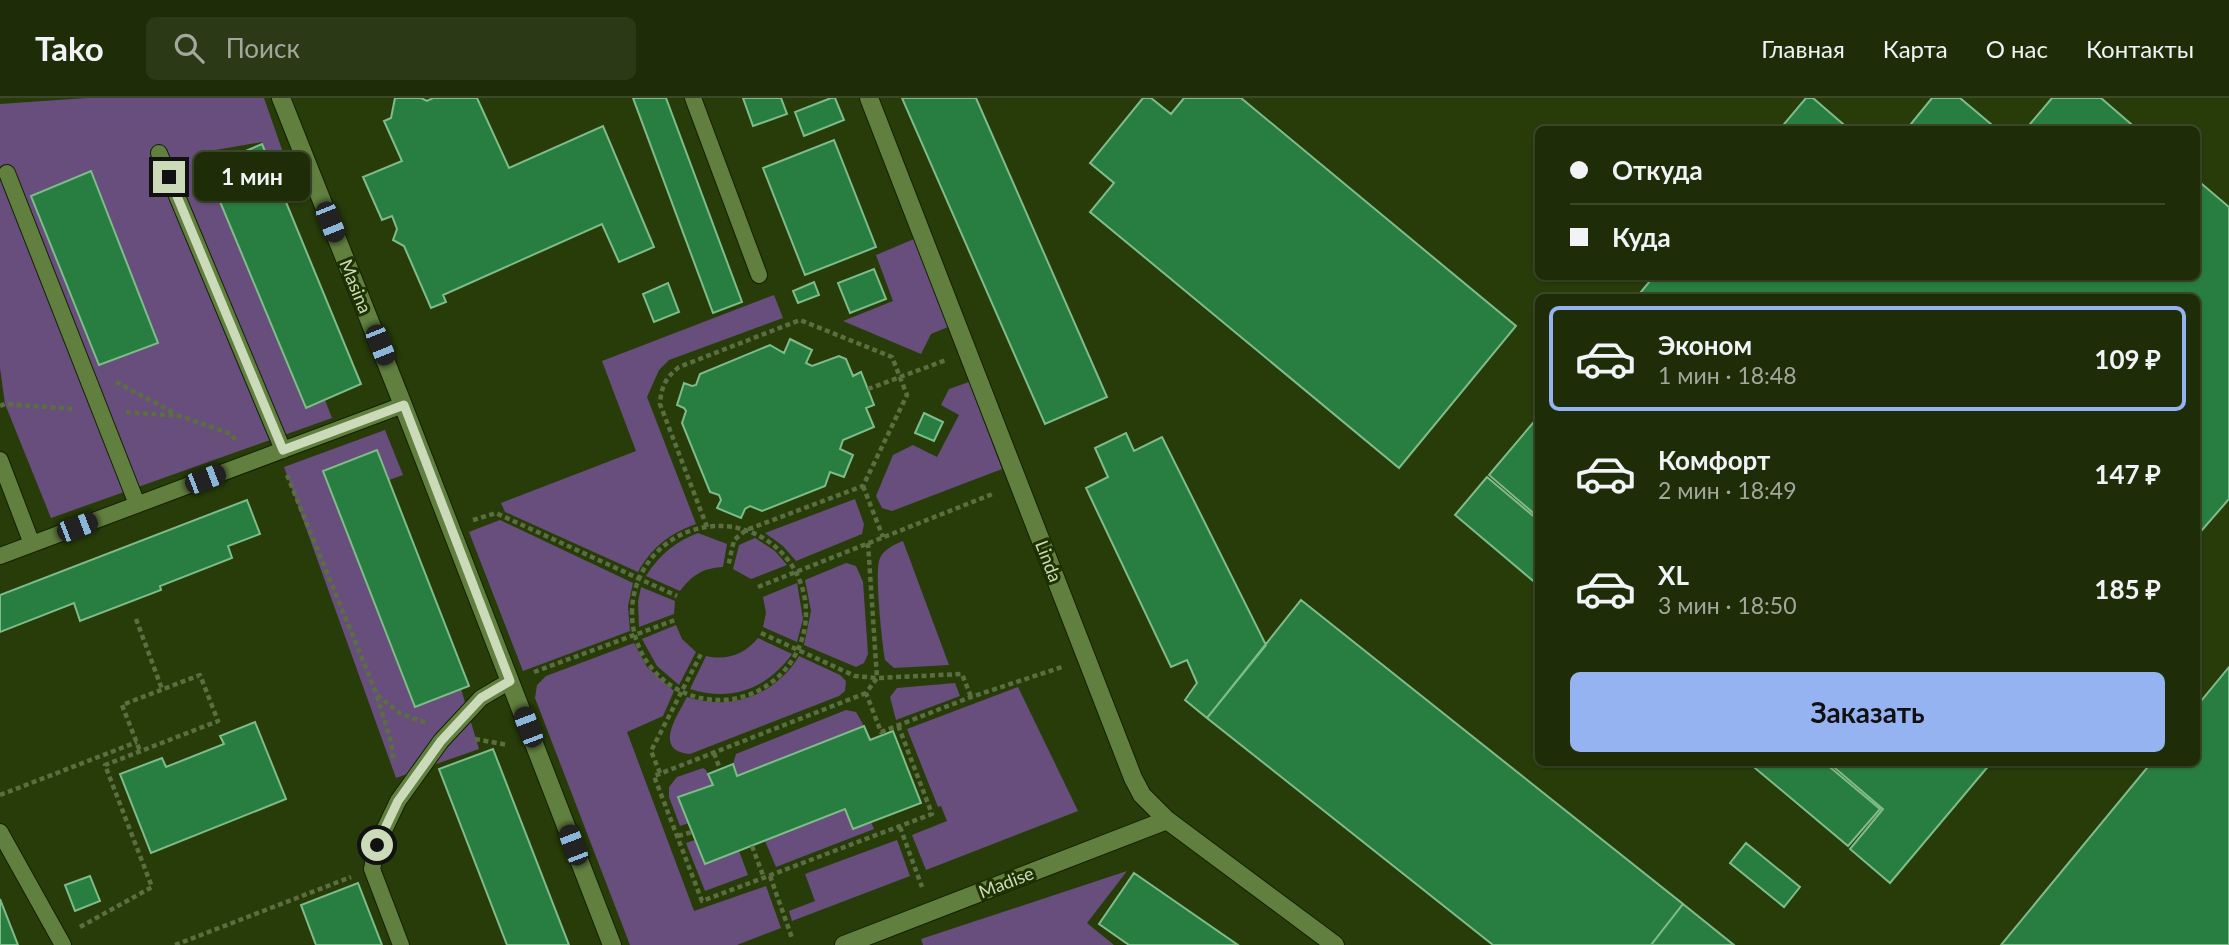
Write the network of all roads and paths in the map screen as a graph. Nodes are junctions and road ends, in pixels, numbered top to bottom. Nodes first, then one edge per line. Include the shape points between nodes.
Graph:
1 (281, 98) edge
2 (693, 98) edge
3 (869, 98) edge
4 (159, 153) dead end
5 (7, 173) dead end
6 (760, 275) dead end
7 (968, 352) junction
8 (83, 366) junction
9 (900, 377) junction
10 (868, 389) dead end
11 (404, 405) junction
12 (180, 416) dead end
13 (280, 451) junction
14 (0, 460) edge
15 (1019, 484) junction
16 (863, 486) junction
17 (137, 504) junction
18 (451, 527) junction
19 (707, 527) junction
20 (747, 530) junction
21 (883, 537) junction
22 (868, 543) junction
23 (32, 544) junction
24 (0, 556) edge
25 (728, 567) dead end
26 (796, 571) junction
27 (640, 578) junction
28 (758, 587) dead end
29 (677, 596) dead end
30 (136, 619) dead end
31 (675, 620) dead end
32 (761, 633) dead end
33 (635, 634) junction
34 (797, 651) junction
35 (701, 654) dead end
36 (1087, 659) junction
37 (877, 678) junction
38 (510, 681) junction
39 (162, 689) junction
40 (683, 692) junction
41 (866, 694) junction
42 (377, 695) junction
43 (971, 698) junction
44 (898, 725) junction
45 (450, 731) junction
46 (137, 742) junction
47 (519, 747) dead end
48 (140, 751) junction
49 (714, 753) junction
50 (720, 769) dead end
51 (660, 774) junction
52 (0, 795) edge
53 (395, 807) junction
54 (1167, 820) junction
55 (900, 827) junction
56 (0, 832) edge
57 (692, 832) dead end
58 (678, 836) junction
59 (752, 846) dead end
60 (372, 869) junction
61 (767, 877) junction
62 (922, 887) dead end
63 (792, 937) dead end
64 (60, 940) edge
65 (175, 945) edge
66 (401, 945) edge
67 (612, 945) edge
68 (844, 945) edge
69 (1335, 945) edge

1 - 11 street, Masina
2 - 6 lane
3 - 7 street, Linda
4 - 13 lane
5 - 8 lane
7 - 9 path
7 - 15 street, Linda
8 - 12 path
8 - 17 lane
9 - 10 path
9 - 16 path via 907,395
9 - 19 path via 892,357 800,320 679,367 664,383 660,404
11 - 13 lane
11 - 18 street, Masina
13 - 17 lane
13 - 42 path
14 - 23 lane
15 - 21 path
15 - 36 street, Linda
16 - 20 path
16 - 21 path
17 - 23 lane
18 - 27 path via 496,513
18 - 38 street, Masina
19 - 20 path
19 - 27 path via 667,544
20 - 25 path via 734,540
20 - 26 path via 783,553
21 - 22 path
22 - 26 path
22 - 37 path
23 - 24 lane
26 - 28 path
26 - 34 path via 806,617
27 - 29 path
27 - 33 path via 633,606
30 - 39 path
31 - 33 path
32 - 34 path
33 - 38 path
33 - 40 path via 653,668
34 - 37 path via 855,676
34 - 40 path via 777,678 748,694 716,699
35 - 40 path
36 - 43 path
36 - 54 street, Linda via 1133,778
37 - 41 path
37 - 43 path via 962,674
38 - 45 lane via 481,698
38 - 67 street, Masina
39 - 46 path via 122,705
39 - 48 path via 200,675 218,721
40 - 51 path via 651,751
41 - 44 path via 881,732
41 - 49 path
42 - 45 path via 401,714
42 - 53 path via 391,742
43 - 44 path
44 - 55 path via 932,814
45 - 47 path
45 - 53 lane
46 - 48 path
46 - 52 path
48 - 64 path via 105,765 152,887
49 - 50 path
49 - 51 path
51 - 58 path via 654,776
53 - 60 lane via 377,845
54 - 68 street, Madise
54 - 69 street, Linda
55 - 61 path
55 - 62 path
56 - 64 lane
57 - 58 path
58 - 61 path via 702,901
59 - 61 path
60 - 65 path
60 - 66 lane
61 - 63 path

